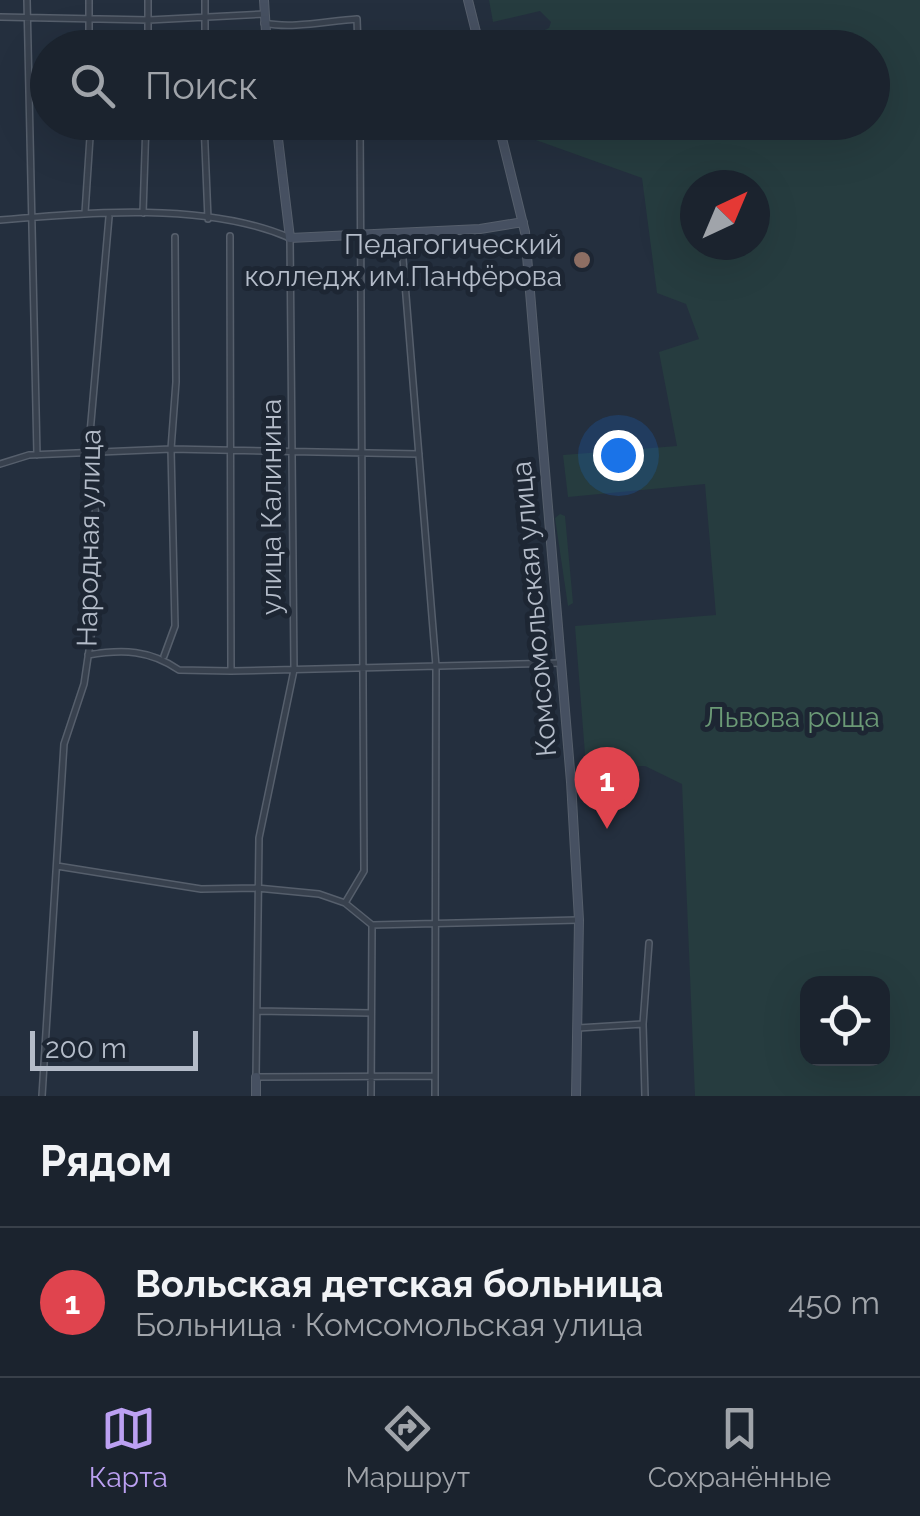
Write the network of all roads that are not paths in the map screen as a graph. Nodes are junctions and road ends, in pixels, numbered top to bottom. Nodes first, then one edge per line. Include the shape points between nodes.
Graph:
1 (26, 0) edge
2 (88, 0) edge
3 (148, 0) edge
4 (205, 0) edge
5 (264, 0) edge
6 (468, 0) edge
7 (205, 16) junction
8 (0, 17) edge
9 (27, 17) junction
10 (89, 17) junction
11 (265, 18) junction
12 (149, 20) junction
13 (89, 30) edge
14 (149, 30) edge
15 (205, 30) edge
16 (266, 30) edge
17 (357, 30) edge
18 (476, 30) edge
19 (90, 140) edge
20 (146, 140) edge
21 (205, 140) edge
22 (278, 140) edge
23 (360, 140) edge
24 (502, 140) edge
25 (85, 213) junction
26 (144, 214) junction
27 (109, 216) junction
28 (28, 218) junction
29 (208, 219) junction
30 (0, 220) edge
31 (523, 222) junction
32 (402, 234) junction
33 (360, 235) junction
34 (230, 236) dead end
35 (175, 238) dead end
36 (290, 238) junction
37 (171, 449) junction
38 (294, 449) junction
39 (362, 450) junction
40 (232, 451) junction
41 (419, 454) junction
42 (37, 455) junction
43 (88, 456) junction
44 (0, 464) edge
45 (88, 655) junction
46 (164, 656) junction
47 (561, 663) junction
48 (363, 666) junction
49 (436, 666) junction
50 (294, 670) junction
51 (231, 671) junction
52 (56, 866) junction
53 (257, 888) junction
54 (345, 903) junction
55 (579, 920) junction
56 (436, 924) junction
57 (372, 925) junction
58 (649, 943) dead end
59 (257, 1011) junction
60 (371, 1013) junction
61 (643, 1024) junction
62 (578, 1028) junction
63 (371, 1076) junction
64 (435, 1076) junction
65 (256, 1077) junction
66 (42, 1096) edge
67 (256, 1096) edge
68 (371, 1096) edge
69 (435, 1096) edge
70 (576, 1096) edge
71 (645, 1096) edge

1 - 9 street
2 - 10 street
3 - 12 street
4 - 7 street
5 - 11 main road
6 - 18 main road
7 - 11 street
7 - 12 street
7 - 15 street
8 - 9 street
9 - 10 street
9 - 28 street
10 - 12 street
10 - 13 street
11 - 16 main road
11 - 17 street via 286,28 357,20
12 - 14 street
19 - 25 street
20 - 26 street
21 - 29 street
22 - 36 main road, улица Калинина
23 - 33 street
24 - 31 main road, Комсомольская улица
25 - 27 street
25 - 28 street
26 - 27 street
26 - 29 street
27 - 43 street, Народная улица
28 - 30 street
28 - 42 street
29 - 36 street via 254,222
31 - 32 main road
31 - 47 main road, Комсомольская улица
32 - 33 main road
32 - 41 street
33 - 36 main road
33 - 39 street
34 - 40 street
35 - 37 street
36 - 38 street, улица Калинина
37 - 40 street
37 - 43 street
37 - 46 street via 175,626
38 - 39 street
38 - 40 street
38 - 50 street, улица Калинина
39 - 41 street
39 - 48 street
40 - 51 street
41 - 49 street
42 - 43 street
42 - 44 street
43 - 45 street, Народная улица via 96,486
45 - 46 street
45 - 52 street, Народная улица via 64,744
46 - 51 street via 179,670
47 - 49 street
47 - 55 main road, Комсомольская улица
48 - 49 street
48 - 50 street
48 - 54 street via 364,871
49 - 56 street
50 - 51 street
50 - 53 street, улица Калинина via 263,810
52 - 53 street via 201,889
52 - 66 street, Народная улица
53 - 54 street
53 - 59 street, улица Калинина
54 - 57 street
55 - 56 street
55 - 62 main road, Комсомольская улица
56 - 57 street
56 - 64 street
57 - 60 street
58 - 61 street
59 - 60 street
59 - 65 street, улица Калинина
60 - 63 street
61 - 62 street
61 - 71 street
62 - 70 main road, Комсомольская улица
63 - 64 street
63 - 65 street
63 - 68 street
64 - 69 street
65 - 67 main road

